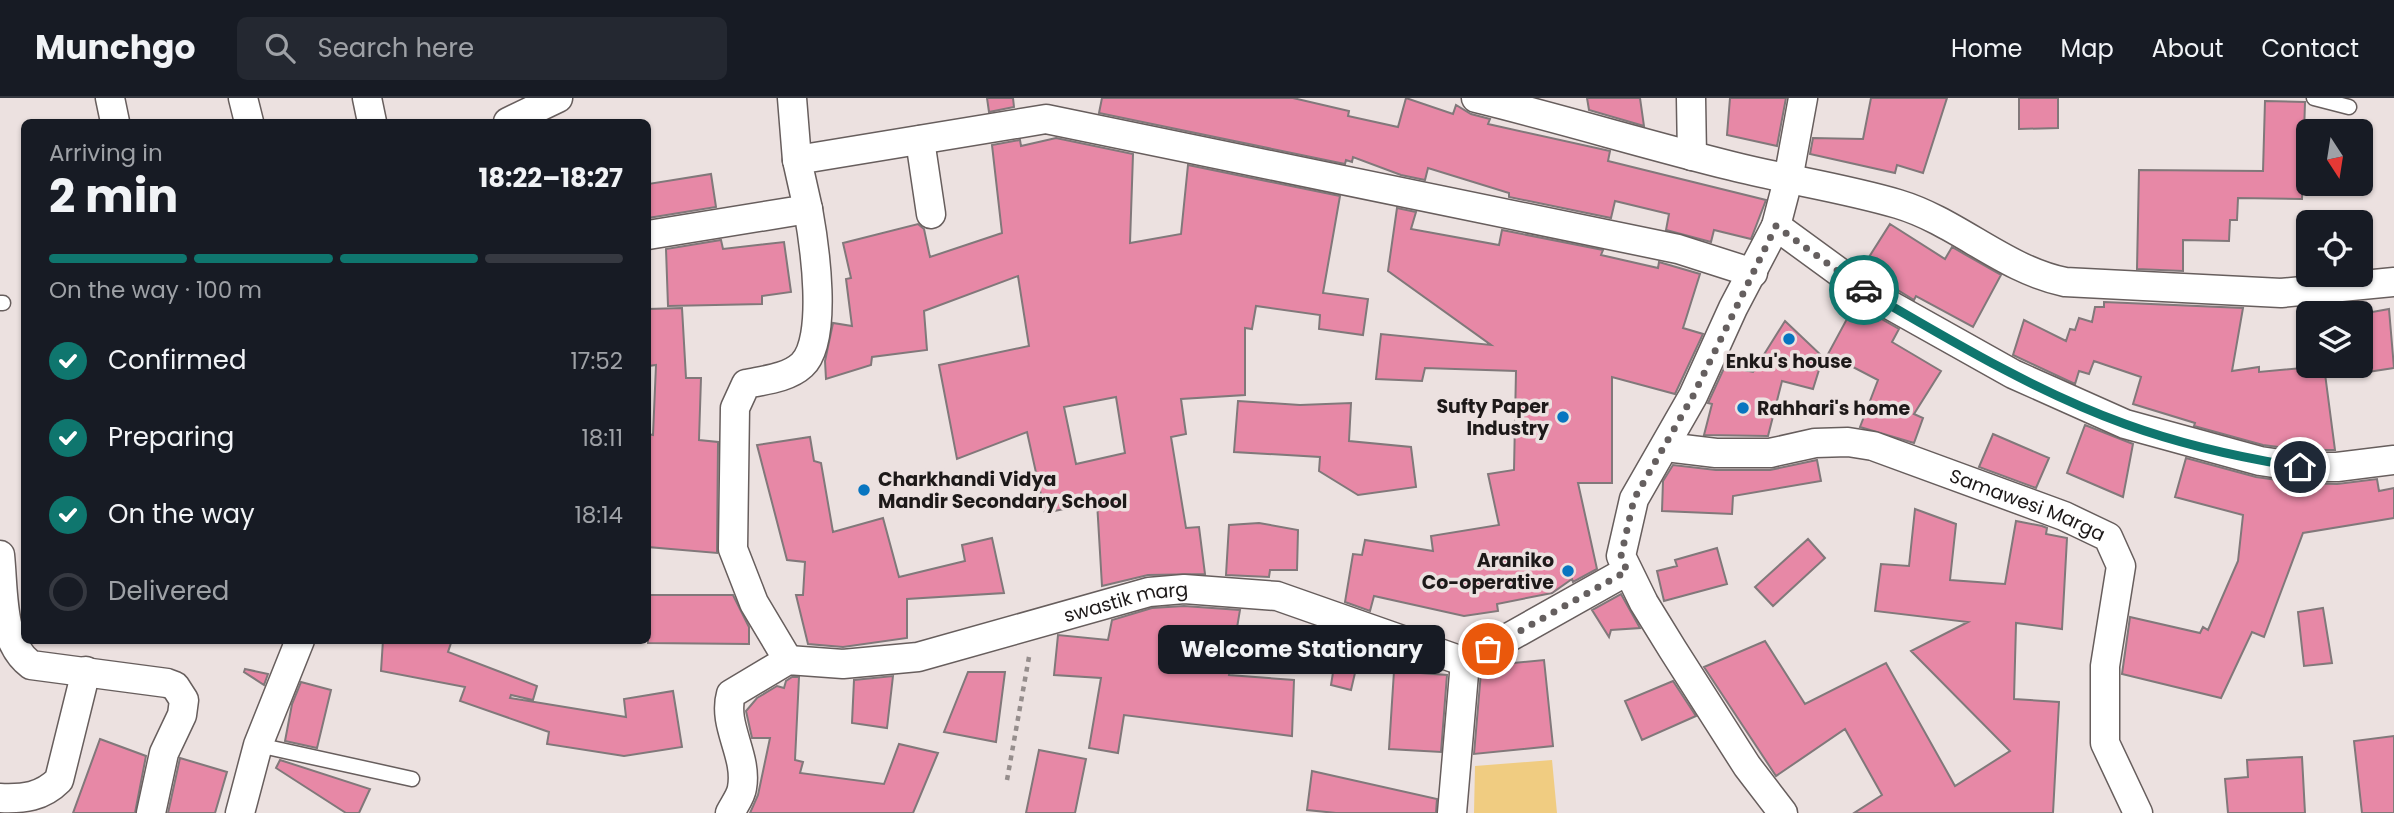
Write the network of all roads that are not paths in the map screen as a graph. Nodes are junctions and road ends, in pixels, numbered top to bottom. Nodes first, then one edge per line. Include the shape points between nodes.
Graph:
1 (110, 98) edge
2 (243, 98) edge
3 (367, 98) edge
4 (558, 98) edge
5 (792, 98) edge
6 (1476, 98) edge
7 (1691, 98) edge
8 (1803, 98) edge
9 (2314, 98) edge
10 (1514, 103) edge
11 (2349, 107) dead end
12 (114, 119) edge
13 (248, 119) edge
14 (371, 119) edge
15 (514, 119) edge
16 (920, 140) junction
17 (1692, 156) junction
18 (797, 160) junction
19 (1788, 180) junction
20 (808, 209) junction
21 (931, 214) dead end
22 (1776, 226) junction
23 (651, 235) edge
24 (1753, 273) junction
25 (2394, 282) edge
26 (1666, 447) junction
27 (2394, 460) edge
28 (0, 555) edge
29 (1627, 571) junction
30 (298, 644) edge
31 (788, 660) junction
32 (1465, 662) junction
33 (86, 671) junction
34 (258, 745) junction
35 (412, 779) dead end
36 (0, 798) edge
37 (151, 813) edge
38 (240, 813) edge
39 (730, 813) edge
40 (1452, 813) edge
41 (1783, 813) edge
42 (2138, 813) edge

1 - 12 street
2 - 13 street
3 - 14 street
4 - 15 street
5 - 18 street
6 - 10 street
7 - 17 street
8 - 19 street
9 - 11 lane
10 - 17 street
16 - 18 street
16 - 21 street
16 - 24 street via 1046,119 1678,249
17 - 19 street
18 - 20 street
19 - 22 street
19 - 25 street via 1898,205 1934,219 2002,259 2065,282 2281,293
20 - 23 street
20 - 31 street via 818,269 814,338 804,363 786,375 746,384 735,408 733,549 754,603
22 - 24 street
22 - 27 street via 1877,298 2013,374 2125,424 2260,461 2300,467
24 - 26 street
26 - 29 street via 1634,499 1621,556
26 - 42 street, Samawesi Marga via 1770,453 1815,443 1872,446 2064,516 2108,537 2121,566 2105,666 2105,743
28 - 33 street via 9,642 18,656 31,665
29 - 32 street
29 - 41 street via 1748,766
30 - 34 street
31 - 32 street, swastik marg via 843,664 918,657 1149,592 1184,589 1278,596
31 - 39 street via 731,694 727,708 742,767 742,789
32 - 40 street
33 - 36 street via 59,780 34,797
33 - 37 street via 167,683 175,686 184,700 164,754
34 - 35 lane
34 - 38 street

